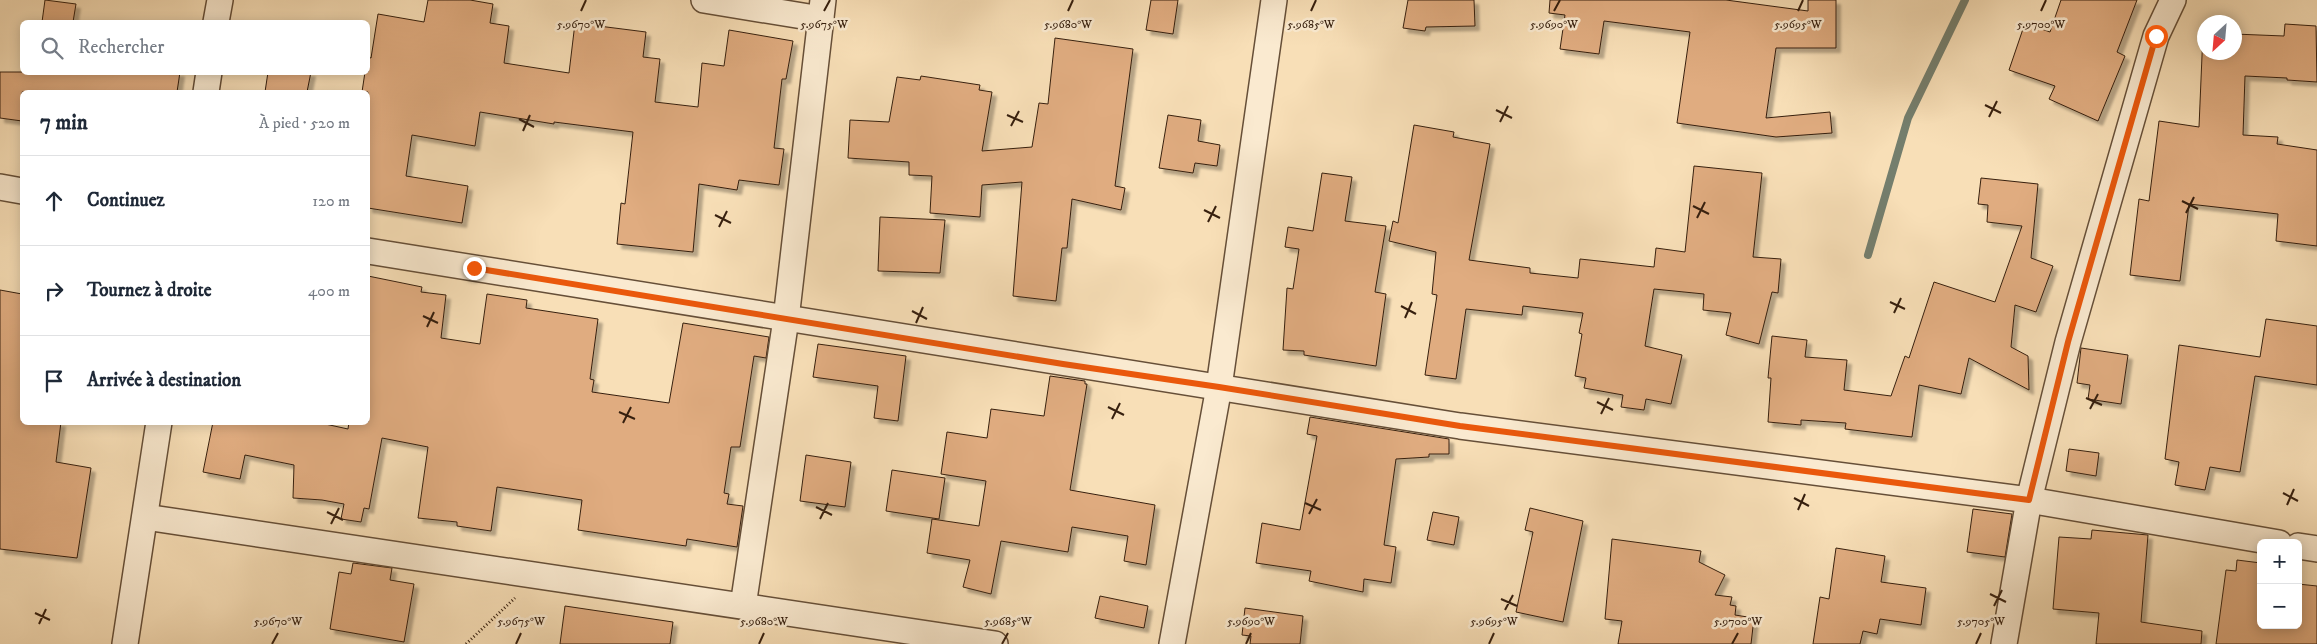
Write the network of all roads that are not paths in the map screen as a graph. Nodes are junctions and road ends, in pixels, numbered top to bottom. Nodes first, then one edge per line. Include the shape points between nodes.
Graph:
1 (220, 0) edge
2 (704, 0) edge
3 (1274, 0) edge
4 (2173, 0) edge
5 (822, 9) edge
6 (216, 20) edge
7 (209, 75) edge
8 (206, 90) edge
9 (0, 187) edge
10 (20, 191) edge
11 (370, 251) edge
12 (786, 319) junction
13 (1219, 387) junction
14 (159, 425) edge
15 (2029, 500) junction
16 (144, 517) junction
17 (2257, 539) edge
18 (2302, 547) edge
19 (2317, 549) edge
20 (743, 606) junction
21 (125, 644) edge
22 (995, 644) edge
23 (1172, 644) edge
24 (2004, 644) edge

1 - 6 street
2 - 5 street
3 - 13 street
4 - 15 street via 2156,36 2068,342
5 - 12 street
7 - 8 street
9 - 10 street
11 - 12 street
12 - 13 street
12 - 20 street
13 - 15 street via 1606,447
13 - 23 street
14 - 16 street
15 - 17 street
15 - 24 street
16 - 20 street
16 - 21 street
18 - 19 street
20 - 22 street

